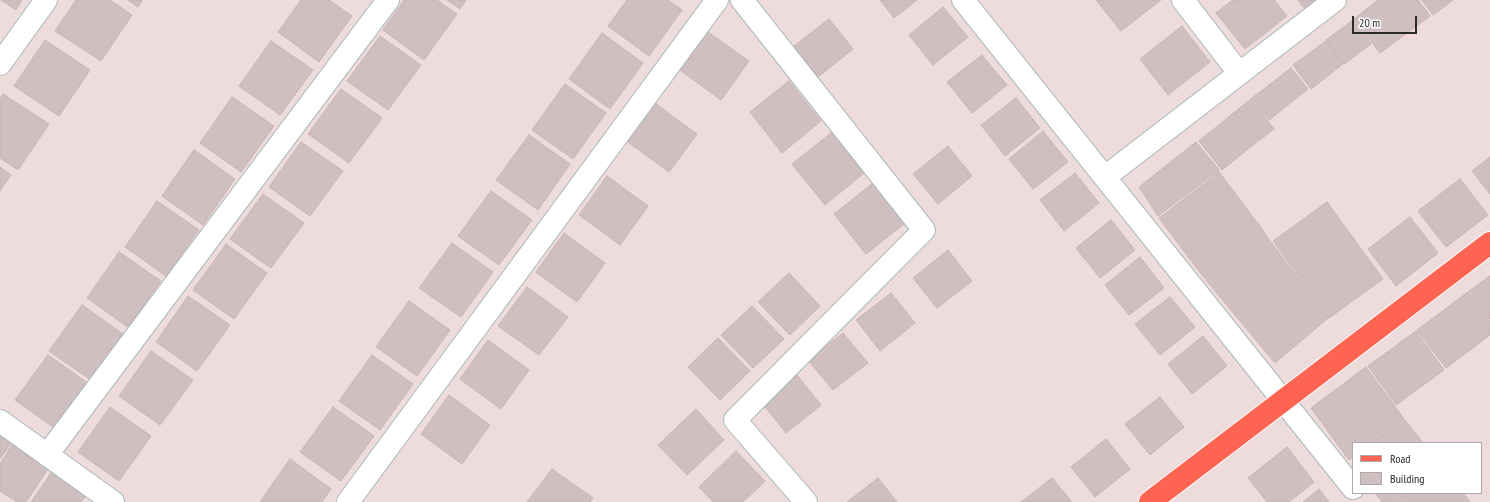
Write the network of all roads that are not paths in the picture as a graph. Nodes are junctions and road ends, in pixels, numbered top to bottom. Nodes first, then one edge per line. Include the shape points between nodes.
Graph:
1 (46, 0) edge
2 (388, 0) edge
3 (717, 0) edge
4 (742, 0) edge
5 (963, 0) edge
6 (1183, 0) edge
7 (1335, 0) edge
8 (0, 64) edge
9 (1239, 73) junction
10 (1105, 177) junction
11 (1490, 243) edge
12 (1283, 400) junction
13 (0, 421) edge
14 (47, 455) junction
15 (1352, 487) edge
16 (1358, 494) edge
17 (113, 502) edge
18 (348, 502) edge
19 (806, 502) edge
20 (1150, 502) edge
21 (1364, 502) edge

1 - 8 street
2 - 14 street
3 - 18 street
4 - 19 street via 924,230 735,420
5 - 10 street
6 - 9 street
7 - 9 street
9 - 10 street
10 - 12 street
11 - 12 main road
12 - 15 street
12 - 20 main road
13 - 14 street
14 - 17 street
16 - 21 street

